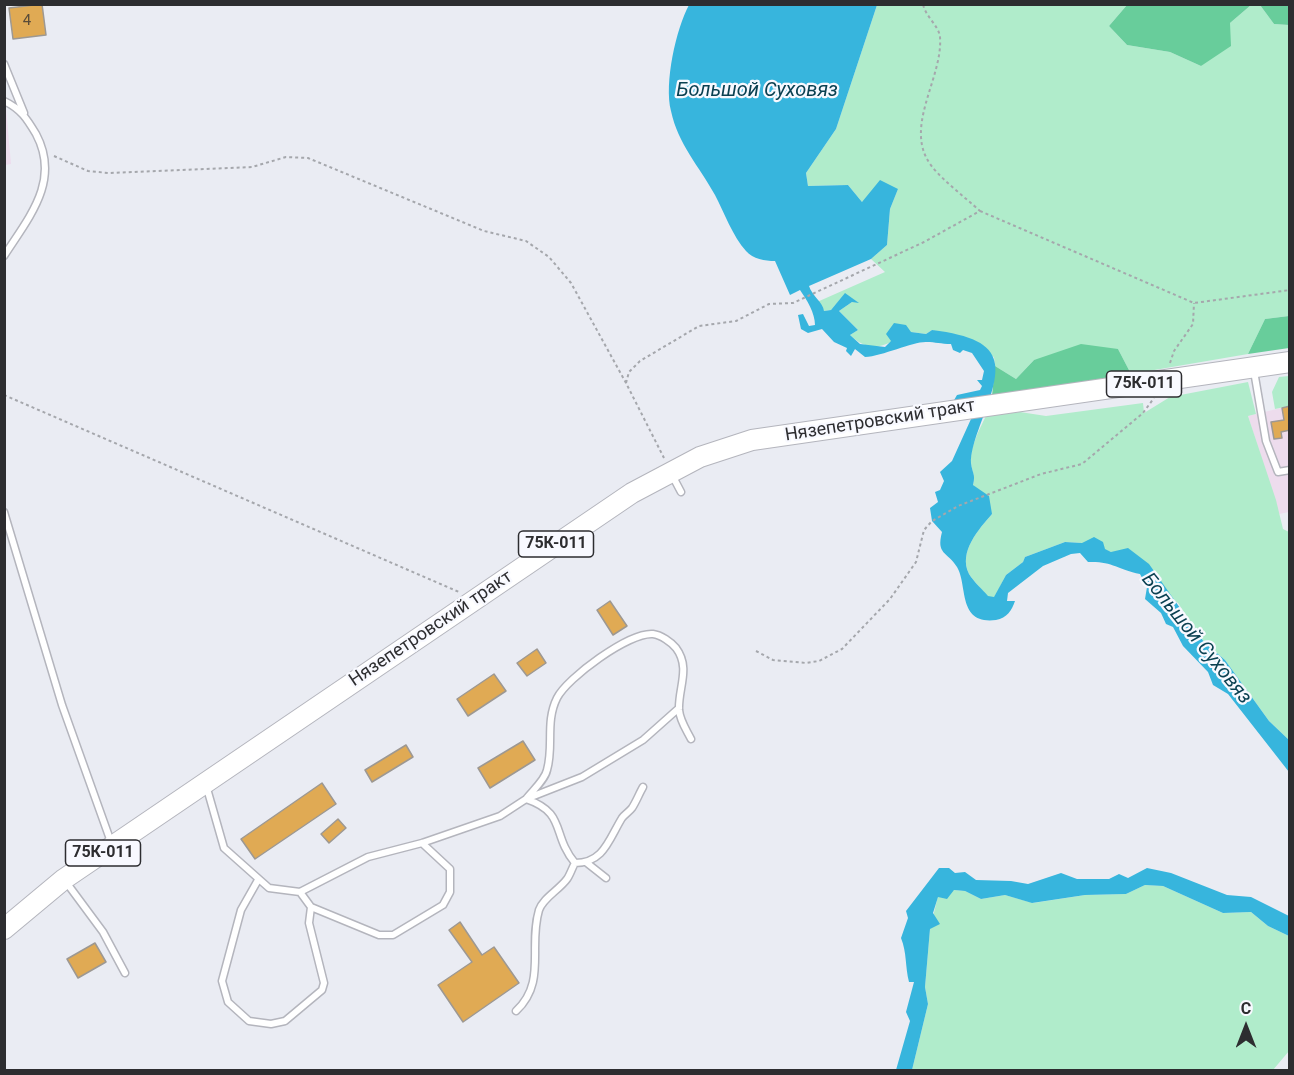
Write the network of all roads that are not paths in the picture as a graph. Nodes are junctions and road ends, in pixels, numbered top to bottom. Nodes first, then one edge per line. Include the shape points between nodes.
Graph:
1 (4, 64) edge
2 (4, 101) edge
3 (26, 116) junction
4 (4, 256) edge
5 (1290, 362) edge
6 (1253, 368) junction
7 (1290, 470) edge
8 (671, 471) junction
9 (681, 492) dead end
10 (4, 512) edge
11 (679, 708) junction
12 (691, 739) dead end
13 (206, 782) junction
14 (643, 787) dead end
15 (526, 799) junction
16 (422, 843) junction
17 (113, 846) junction
18 (575, 863) junction
19 (587, 863) junction
20 (606, 878) dead end
21 (64, 879) junction
22 (258, 880) junction
23 (300, 892) junction
24 (311, 908) junction
25 (4, 929) edge
26 (124, 973) dead end
27 (516, 1011) dead end

1 - 3 lane
2 - 3 lane
3 - 4 lane via 45,152 44,183
5 - 6 main road, Нязепетровский тракт / 75К-011
6 - 7 lane via 1266,441 1278,472
6 - 8 main road, Нязепетровский тракт / 75К-011 via 752,440
8 - 9 lane
8 - 13 main road, Нязепетровский тракт / 75К-011 via 632,493
10 - 17 lane via 62,705
11 - 12 lane
11 - 15 lane via 643,740 582,777
11 - 15 lane via 685,675 677,649 653,634 631,639 593,662 558,696 549,717 547,771
13 - 17 main road, Нязепетровский тракт / 75К-011
13 - 22 lane via 224,848
14 - 19 lane via 609,844
15 - 16 lane via 500,816
15 - 18 lane via 543,805 555,818 560,840
16 - 23 lane via 368,857
16 - 24 lane via 450,869 450,892 444,905 400,932 379,935
17 - 21 main road, Нязепетровский тракт / 75К-011
18 - 19 lane
18 - 27 lane via 567,879 540,907 534,985 528,1000
19 - 20 lane
21 - 25 main road, Нязепетровский тракт / 75К-011
21 - 26 lane via 103,932
22 - 23 lane via 269,888
22 - 24 lane via 241,910 222,981 228,1002 249,1021 285,1021 322,990 324,982 309,923
23 - 24 lane

